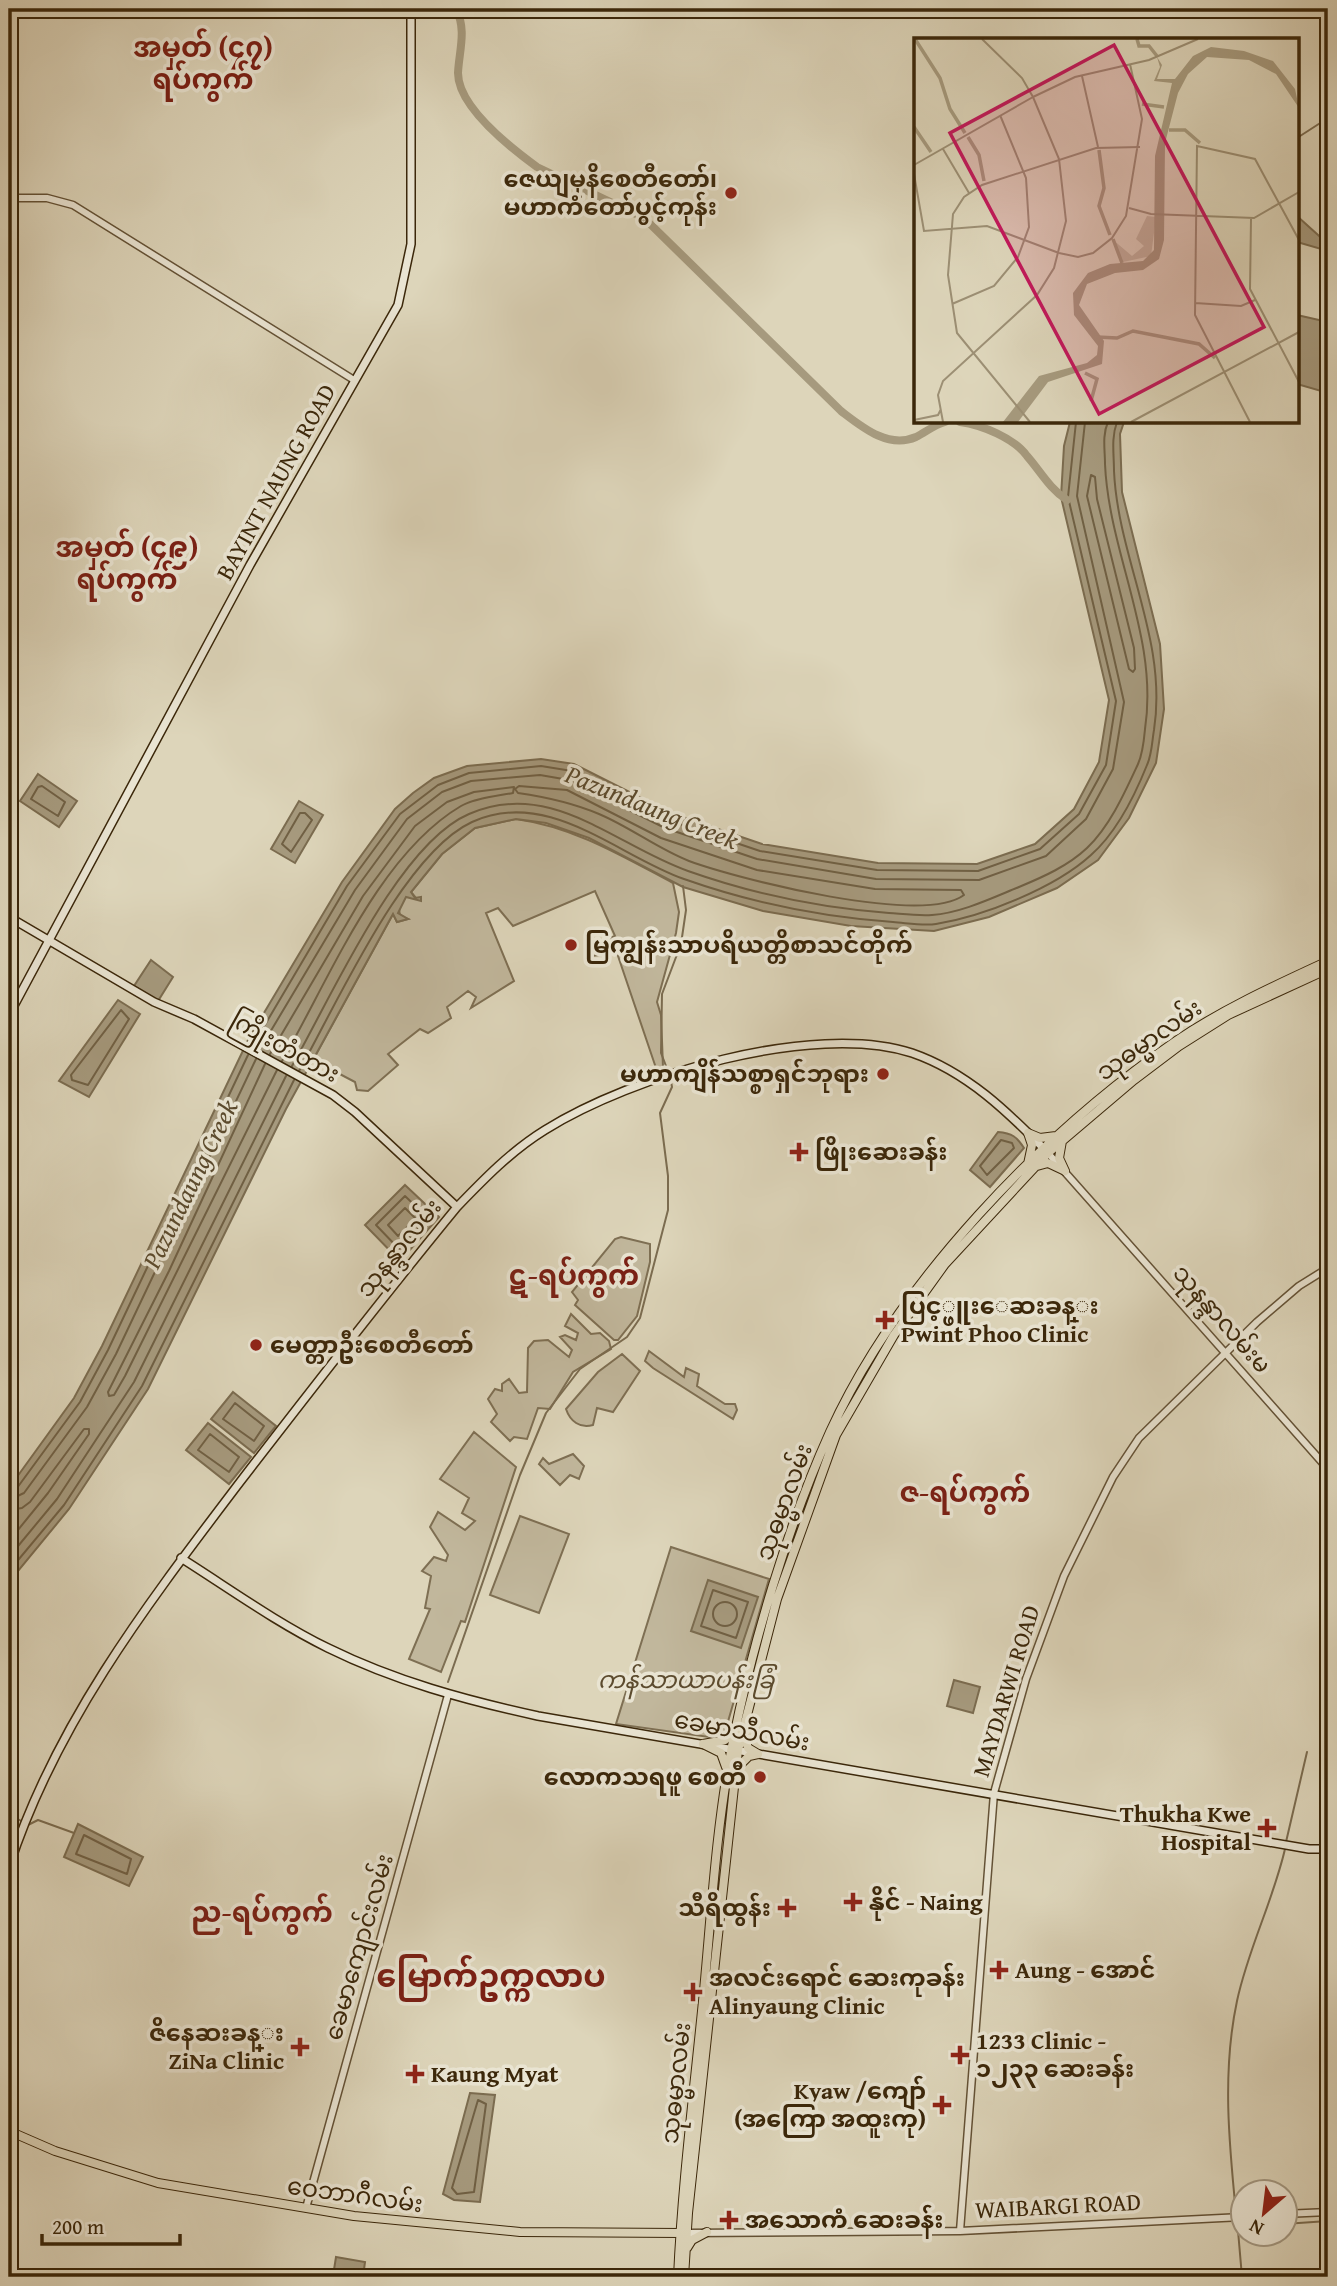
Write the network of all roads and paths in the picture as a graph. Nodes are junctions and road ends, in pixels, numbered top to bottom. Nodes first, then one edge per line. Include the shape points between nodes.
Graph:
1 (411, 9) edge
2 (9, 198) edge
3 (354, 380) junction
4 (9, 917) edge
5 (48, 941) junction
6 (1328, 961) edge
7 (1328, 969) edge
8 (1227, 1013) junction
9 (9, 1015) edge
10 (1028, 1133) junction
11 (1061, 1137) junction
12 (1046, 1151) junction
13 (1030, 1167) junction
14 (1065, 1171) junction
15 (457, 1207) junction
16 (1328, 1268) edge
17 (1225, 1352) junction
18 (1328, 1469) edge
19 (181, 1558) junction
20 (448, 1695) junction
21 (740, 1726) junction
22 (703, 1744) junction
23 (734, 1750) junction
24 (758, 1754) junction
25 (731, 1774) junction
26 (994, 1793) junction
27 (1328, 1849) edge
28 (9, 1867) edge
29 (9, 2131) edge
30 (306, 2208) junction
31 (1328, 2212) edge
32 (1298, 2213) edge
33 (685, 2214) junction
34 (1228, 2217) edge
35 (960, 2231) junction
36 (661, 2232) junction
37 (707, 2232) junction
38 (683, 2233) junction
39 (682, 2251) junction
40 (678, 2277) edge
41 (684, 2277) edge

1 - 3 main road, BAYINT NAUNG ROAD via 412,230 408,267 398,305
2 - 3 street via 47,198 73,205
3 - 5 main road, BAYINT NAUNG ROAD
4 - 5 main road, ကြိုးတံတား
5 - 9 main road, BAYINT NAUNG ROAD
5 - 15 main road, ကြိုးတံတား via 332,1095
6 - 8 main road, သုဓမ္မာလမ်း
7 - 8 main road, သုဓမ္မာလမ်း
8 - 11 main road, သုဓမ္မာလမ်း via 1104,1100
10 - 11 main road via 1040,1138
10 - 12 main road, သုနန္ဒာလမ်း
10 - 13 main road
10 - 15 main road, သုနန္ဒာလမ်း via 972,1084 895,1049 861,1043 800,1045 669,1074 584,1109 544,1130 498,1165
11 - 12 main road, သုဓမ္မာလမ်း
11 - 14 main road via 1059,1158
12 - 13 main road, သုဓမ္မာလမ်း
12 - 14 street, သုနန္ဒာလမ်းမ
13 - 14 main road via 1048,1163
13 - 21 main road, သုဓမ္မာလမ်း via 938,1264 849,1395 830,1433 771,1592
14 - 17 street, သုနန္ဒာလမ်းမ
15 - 19 main road, သုနန္ဒာလမ်း
16 - 17 street, MAYDARWI ROAD via 1299,1286
17 - 18 street, သုနန္ဒာလမ်းမ
17 - 26 street, MAYDARWI ROAD via 1139,1438 1113,1477 1064,1576 1026,1679
19 - 20 main road, ခေမာသီလမ်း via 328,1648
19 - 28 main road, သုနန္ဒာလမ်း via 53,1756
20 - 22 main road, ခေမာသီလမ်း via 538,1716
20 - 30 street, ခေမာကျောင်းလမ်း
21 - 22 main road via 725,1740
21 - 23 main road, သုဓမ္မာလမ်း
21 - 24 main road via 748,1748
22 - 23 main road, ခေမာသီလမ်း
22 - 25 main road via 721,1753
23 - 24 main road, ခေမာသီလမ်း
23 - 25 main road, သုဓမ္မာလမ်း
24 - 25 main road via 740,1762
24 - 26 main road, ခေမာသီလမ်း
25 - 33 main road, သုဓမ္မာလမ်း
26 - 27 main road, ခေမာသီလမ်း via 1213,1834
26 - 35 street, MAYDARWI ROAD
29 - 30 main road, ဝေဘာဂီလမ်း via 55,2151 158,2183
30 - 36 main road, ဝေဘာဂီလမ်း via 416,2224 520,2232
31 - 32 street
33 - 36 main road
33 - 37 main road
33 - 38 main road, သုဓမ္မာလမ်း
34 - 35 street, WAIBARGI ROAD
35 - 37 street, WAIBARGI ROAD
36 - 38 main road, ဝေဘာဂီလမ်း
36 - 39 main road via 674,2239
37 - 38 street, ဝေဘာဂီလမ်း
37 - 39 main road
38 - 39 main road, သုဓမ္မာလမ်း
39 - 40 main road, သုဓမ္မာလမ်း
39 - 41 main road, သုဓမ္မာလမ်း

